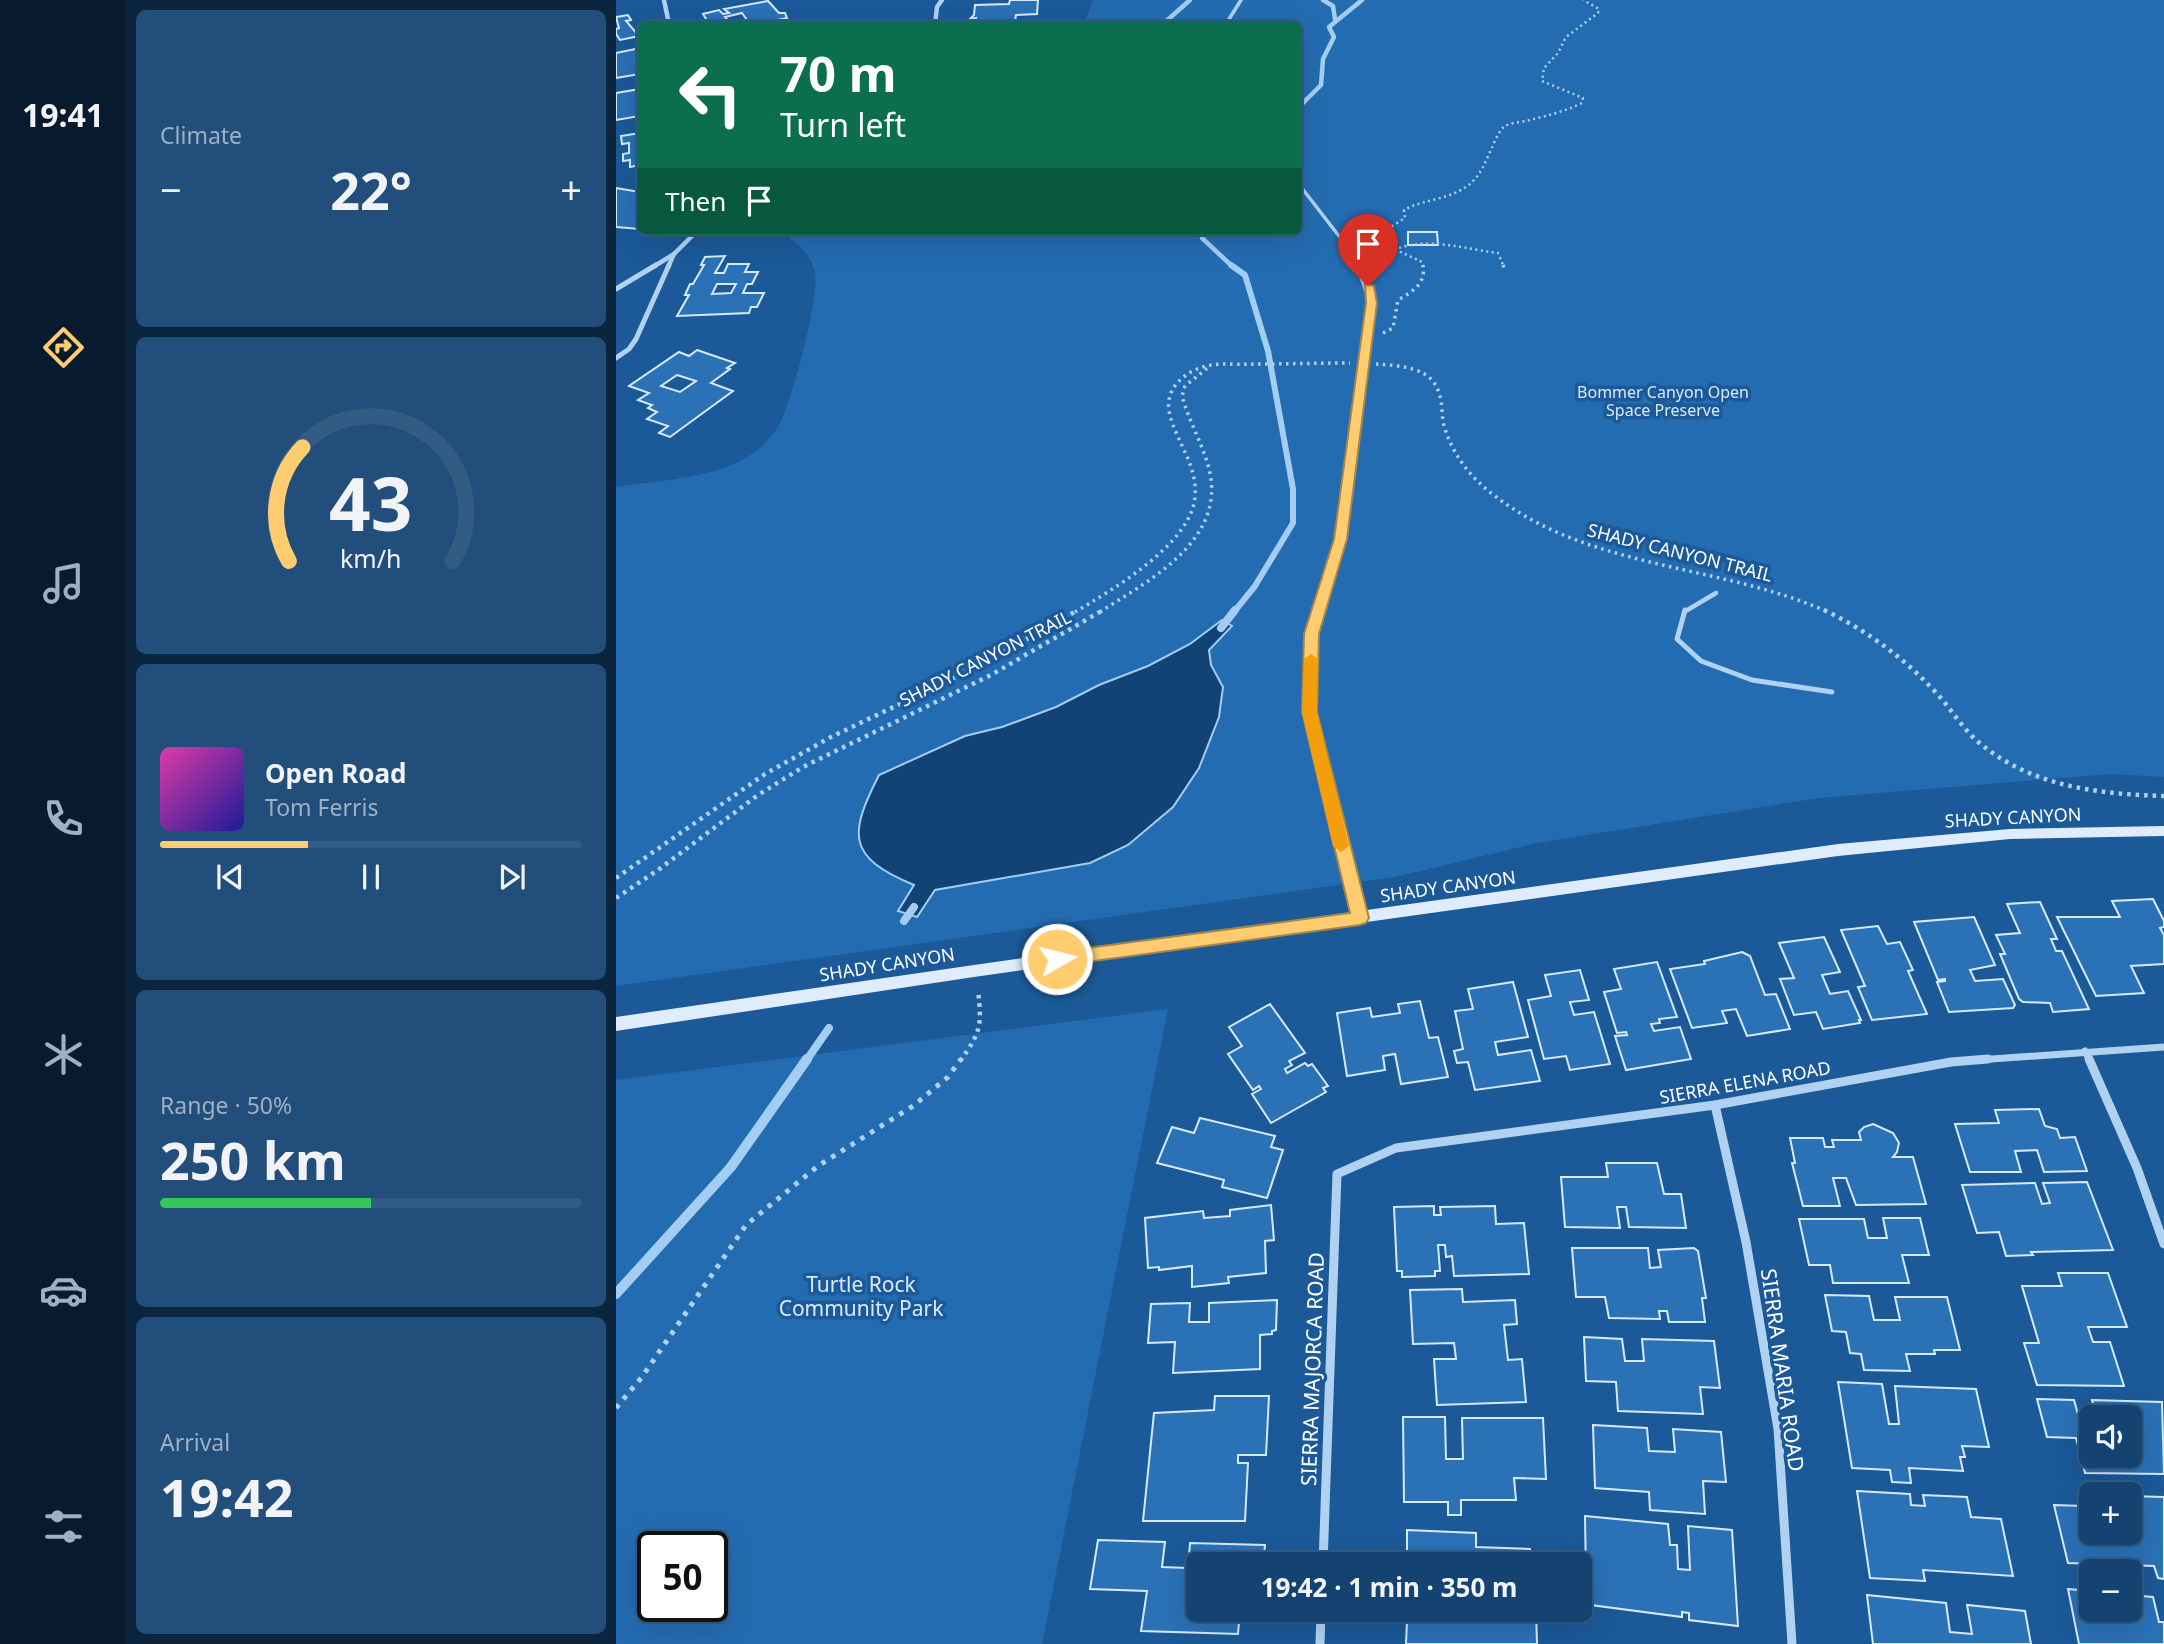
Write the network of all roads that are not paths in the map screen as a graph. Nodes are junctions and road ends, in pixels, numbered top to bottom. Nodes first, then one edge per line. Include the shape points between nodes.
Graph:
1 (664, 0) edge
2 (942, 0) edge
3 (1241, 0) edge
4 (668, 21) edge
5 (935, 21) edge
6 (1228, 21) edge
7 (1302, 189) edge
8 (693, 235) edge
9 (674, 254) junction
10 (616, 289) edge
11 (616, 358) edge
12 (1716, 593) dead end
13 (1832, 692) dead end
14 (2164, 831) edge
15 (1360, 918) junction
16 (616, 1024) edge
17 (2164, 1047) edge
18 (2085, 1051) junction
19 (1715, 1105) junction
20 (1337, 1174) joint
21 (2164, 1244) edge
22 (1323, 1552) edge
23 (1321, 1622) edge
24 (1320, 1644) edge
25 (1792, 1644) edge

1 - 4 street
2 - 5 street
3 - 6 lane
7 - 15 lane via 1368,286 1371,303 1340,539 1311,634 1310,712
8 - 9 street
9 - 10 street
9 - 11 street via 636,339
12 - 13 lane via 1684,611 1677,639 1701,661 1752,680
14 - 15 main road, SHADY CANYON via 1926,840
15 - 16 main road, SHADY CANYON
17 - 18 street, SIERRA ELENA ROAD
18 - 19 street, SIERRA ELENA ROAD via 1951,1062
18 - 21 street via 2137,1168
19 - 20 street, SIERRA ELENA ROAD via 1396,1148
19 - 25 street, SIERRA MARIA ROAD via 1746,1242 1778,1429
20 - 22 street, SIERRA MAJORCA ROAD
23 - 24 street

